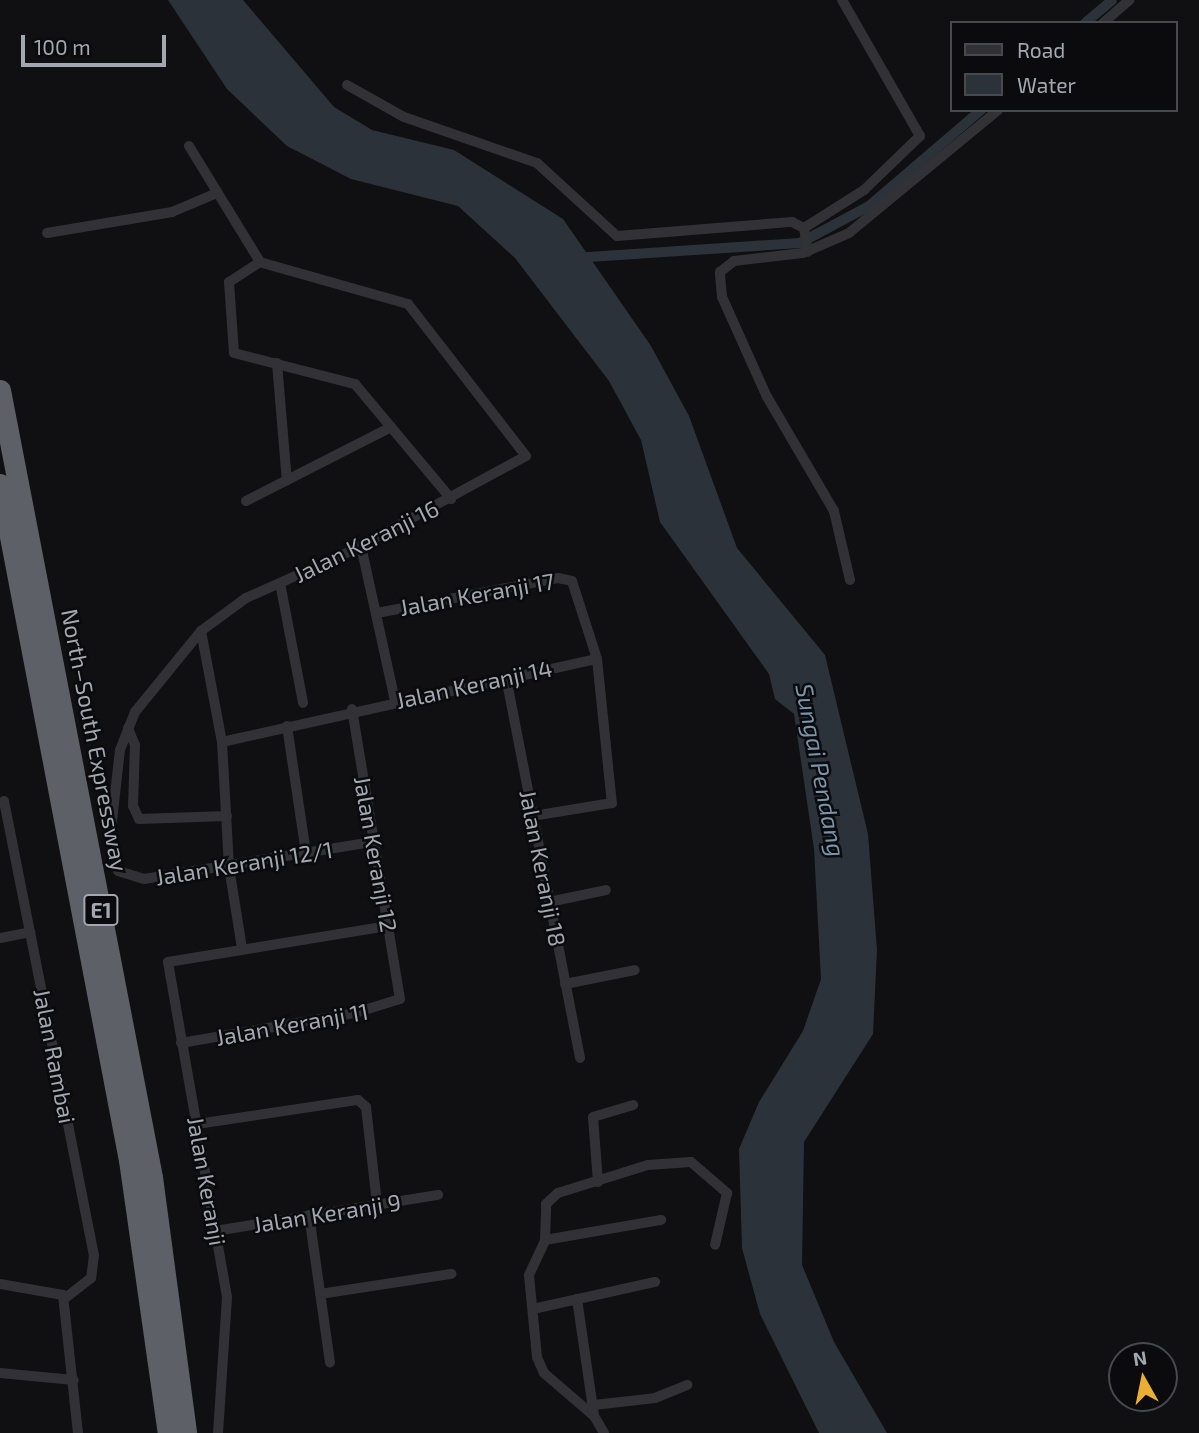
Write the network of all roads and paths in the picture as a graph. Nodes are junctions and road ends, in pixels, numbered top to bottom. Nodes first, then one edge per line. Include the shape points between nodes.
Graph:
1 (842, 0) edge
2 (1129, 0) edge
3 (1105, 21) edge
4 (347, 85) dead end
5 (996, 112) edge
6 (190, 146) dead end
7 (217, 193) junction
8 (804, 229) junction
9 (47, 233) dead end
10 (807, 247) junction
11 (260, 262) junction
12 (277, 363) junction
13 (0, 390) edge
14 (391, 427) junction
15 (288, 481) junction
16 (0, 484) edge
17 (451, 499) junction
18 (246, 501) dead end
19 (361, 546) junction
20 (850, 580) dead end
21 (280, 583) junction
22 (377, 612) junction
23 (201, 631) junction
24 (597, 659) junction
25 (506, 677) junction
26 (395, 700) junction
27 (303, 703) dead end
28 (352, 709) junction
29 (287, 726) junction
30 (128, 729) junction
31 (222, 741) junction
32 (4, 801) dead end
33 (227, 816) junction
34 (533, 816) junction
35 (112, 821) dead end
36 (373, 842) junction
37 (306, 853) junction
38 (229, 867) junction
39 (118, 872) dead end
40 (606, 890) dead end
41 (549, 902) junction
42 (387, 926) junction
43 (30, 932) junction
44 (0, 938) edge
45 (242, 948) junction
46 (635, 970) dead end
47 (565, 984) junction
48 (400, 999) joint
49 (181, 1043) junction
50 (580, 1058) dead end
51 (633, 1105) dead end
52 (197, 1124) junction
53 (598, 1182) junction
54 (438, 1195) dead end
55 (377, 1204) junction
56 (309, 1215) junction
57 (662, 1220) dead end
58 (215, 1231) junction
59 (545, 1240) junction
60 (715, 1245) dead end
61 (451, 1274) dead end
62 (655, 1282) dead end
63 (0, 1284) edge
64 (320, 1294) junction
65 (64, 1299) junction
66 (577, 1299) junction
67 (533, 1309) junction
68 (330, 1363) dead end
69 (0, 1373) edge
70 (74, 1380) junction
71 (688, 1385) dead end
72 (594, 1410) junction
73 (78, 1433) edge
74 (168, 1433) edge
75 (186, 1433) edge
76 (218, 1433) edge
77 (604, 1433) edge

1 - 8 street via 920,136 864,190
2 - 3 street
4 - 8 street via 404,117 537,163 617,236 785,222
5 - 10 street via 864,223
6 - 7 street
7 - 9 street via 172,212
7 - 11 street
8 - 10 street
10 - 20 street via 734,261 719,279 767,397 835,511
11 - 12 street via 229,282 234,353
11 - 17 street, Jalan Keranji 16 via 408,304 525,449 522,461
12 - 14 street via 355,384
12 - 15 street
13 - 75 highway, North–South Expressway / E1 via 152,1177
14 - 15 street
14 - 17 street
15 - 18 street
16 - 74 highway, North–South Expressway / E1 via 129,1160
17 - 19 street, Jalan Keranji 16
19 - 21 street, Jalan Keranji 16
19 - 22 street
21 - 23 street, Jalan Keranji 16
21 - 27 street
22 - 24 street, Jalan Keranji 17 via 558,578 575,585
22 - 26 street
23 - 30 street
23 - 31 street
24 - 25 street, Jalan Keranji 14
24 - 34 street via 612,803
25 - 26 street, Jalan Keranji 14
25 - 34 street, Jalan Keranji 18
26 - 28 street, Jalan Keranji 14
28 - 29 street, Jalan Keranji 14
28 - 36 street, Jalan Keranji 12
29 - 31 street, Jalan Keranji 14
29 - 37 street
30 - 33 street via 135,745 133,806 139,819
30 - 35 street
31 - 33 street
32 - 43 street, Jalan Rambai
33 - 38 street
34 - 41 street, Jalan Keranji 18
36 - 37 street, Jalan Keranji 12/1
36 - 42 street, Jalan Keranji 12
37 - 38 street, Jalan Keranji 12/1
38 - 39 street, Jalan Keranji 12/1 via 144,879
38 - 45 street
40 - 41 street
41 - 47 street, Jalan Keranji 18
42 - 45 street
42 - 48 street, Jalan Keranji 12
43 - 44 street
43 - 65 street, Jalan Rambai via 94,1255 91,1278
45 - 49 street, Jalan Keranji via 173,960 168,965
46 - 47 street
47 - 50 street, Jalan Keranji 18
48 - 49 street, Jalan Keranji 11 via 367,1011
49 - 52 street, Jalan Keranji
51 - 53 street via 593,1117
52 - 55 street via 355,1100 366,1107
52 - 58 street, Jalan Keranji
53 - 59 street via 548,1201
53 - 60 street via 660,1162 700,1166 727,1193
54 - 55 street, Jalan Keranji 9
55 - 56 street, Jalan Keranji 9
56 - 58 street, Jalan Keranji 9
56 - 64 street
57 - 59 street
58 - 76 street, Jalan Keranji via 228,1321 216,1406
59 - 67 street via 531,1264
61 - 64 street
62 - 66 street
63 - 65 street via 50,1289
64 - 68 street
65 - 70 street
66 - 67 street
66 - 72 street
67 - 72 street via 541,1369
69 - 70 street
70 - 73 street
71 - 72 street via 655,1398
72 - 77 street

